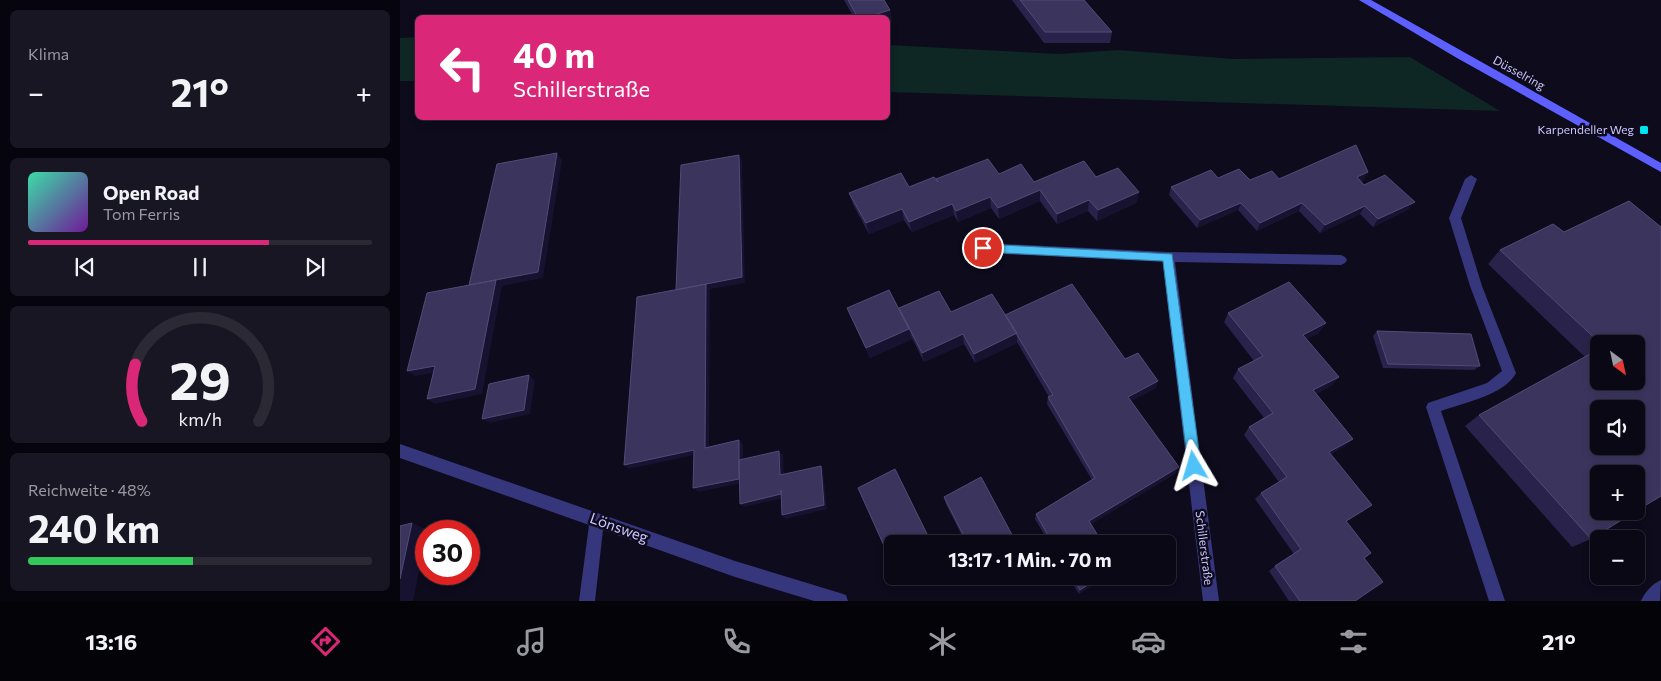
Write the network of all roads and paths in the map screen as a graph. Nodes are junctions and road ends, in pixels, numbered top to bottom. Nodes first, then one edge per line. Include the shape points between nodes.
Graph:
1 (1364, 0) edge
2 (1661, 168) edge
3 (1472, 180) dead end
4 (983, 248) dead end
5 (1168, 257) junction
6 (1341, 260) dead end
7 (400, 451) edge
8 (597, 520) junction
9 (1661, 588) edge
10 (587, 601) edge
11 (840, 601) edge
12 (1211, 601) edge
13 (1497, 601) edge
14 (1649, 601) edge

1 - 2 street, Düsselring
3 - 13 street via 1455,218 1476,286 1509,373 1491,388 1433,407
4 - 5 street
5 - 6 street
5 - 12 street, Schillerstraße
7 - 8 street, Lönsweg
8 - 10 street
8 - 11 street, Lönsweg via 735,569
9 - 14 street

